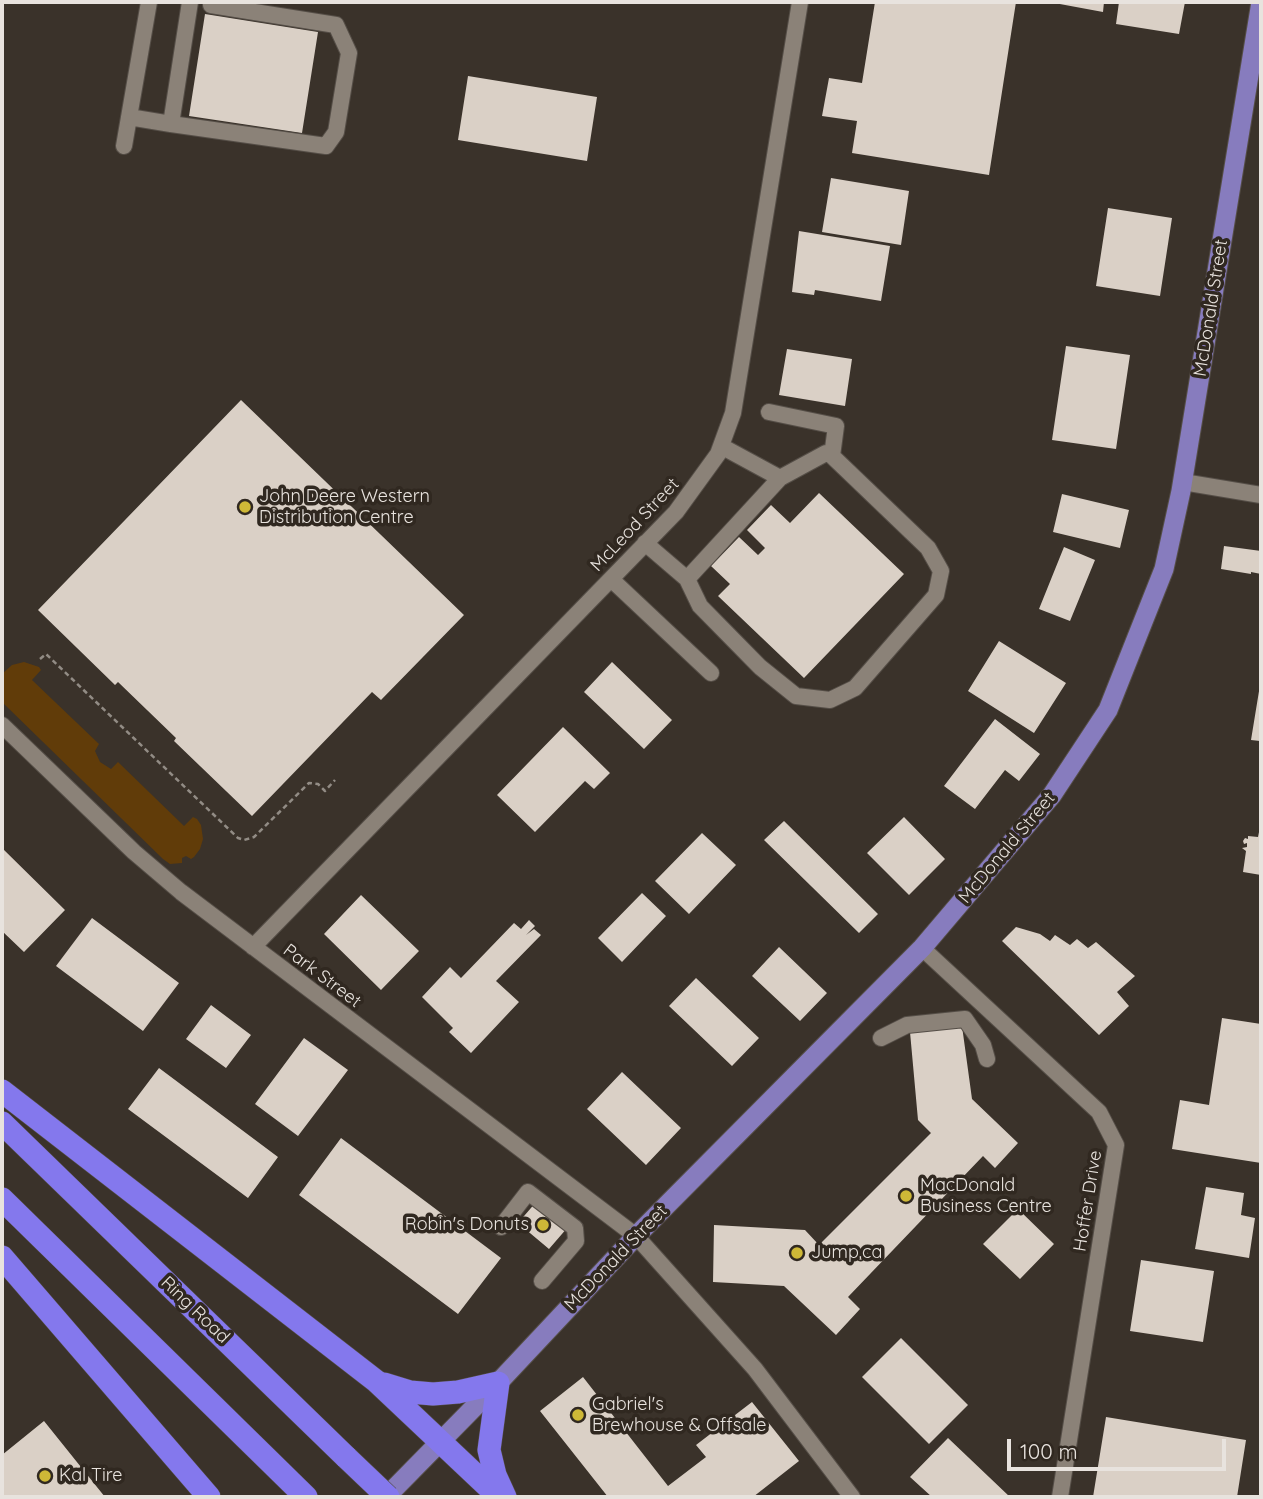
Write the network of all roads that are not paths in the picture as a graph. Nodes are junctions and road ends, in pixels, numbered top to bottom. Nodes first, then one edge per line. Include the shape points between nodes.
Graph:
1 (149, 2) edge
2 (190, 2) edge
3 (800, 2) edge
4 (1261, 2) edge
5 (208, 3) edge
6 (129, 117) junction
7 (171, 124) junction
8 (124, 146) dead end
9 (769, 412) dead end
10 (721, 446) junction
11 (832, 456) junction
12 (780, 478) junction
13 (1183, 482) junction
14 (1261, 495) edge
15 (645, 543) junction
16 (611, 579) junction
17 (687, 579) junction
18 (711, 673) dead end
19 (2, 725) edge
20 (253, 947) junction
21 (922, 948) junction
22 (881, 1038) dead end
23 (987, 1059) dead end
24 (2, 1091) edge
25 (2, 1123) edge
26 (2, 1199) edge
27 (501, 1227) dead end
28 (636, 1236) junction
29 (2, 1257) edge
30 (541, 1281) dead end
31 (376, 1381) junction
32 (498, 1383) junction
33 (441, 1442) junction
34 (209, 1497) edge
35 (306, 1497) edge
36 (387, 1497) edge
37 (499, 1497) edge
38 (505, 1497) edge
39 (852, 1497) edge
40 (1060, 1497) edge

1 - 6 street
2 - 7 street
3 - 10 street, McLeod Street via 733,413
4 - 13 main road, McDonald Street
5 - 7 street via 336,25 349,53 336,132 326,146
6 - 7 street
6 - 8 street
9 - 11 street via 836,426
10 - 12 street
10 - 15 street, McLeod Street via 699,483
11 - 12 street via 826,453
11 - 17 street via 928,548 942,571 936,594 855,688 830,700 796,696 700,607
12 - 17 street
13 - 14 street
13 - 21 main road, McDonald Street via 1164,569 1108,710 1052,795
15 - 16 street, McLeod Street
15 - 17 street
16 - 18 street
16 - 20 street, McLeod Street
19 - 20 street, Park Street via 134,852
20 - 28 street, Park Street
21 - 28 main road, McDonald Street
21 - 40 street, Hoffer Drive via 1099,1112 1115,1145
22 - 23 street via 907,1025 965,1019
24 - 31 highway
25 - 36 highway, Ring Road, bridge
26 - 35 highway
27 - 30 street via 528,1192 575,1228 576,1241
28 - 32 main road, McDonald Street
28 - 39 street via 754,1369
29 - 34 highway
31 - 32 highway via 433,1394
31 - 33 highway
32 - 33 main road, McDonald Street
32 - 38 highway via 489,1450
33 - 36 main road, McDonald Street
33 - 37 highway

